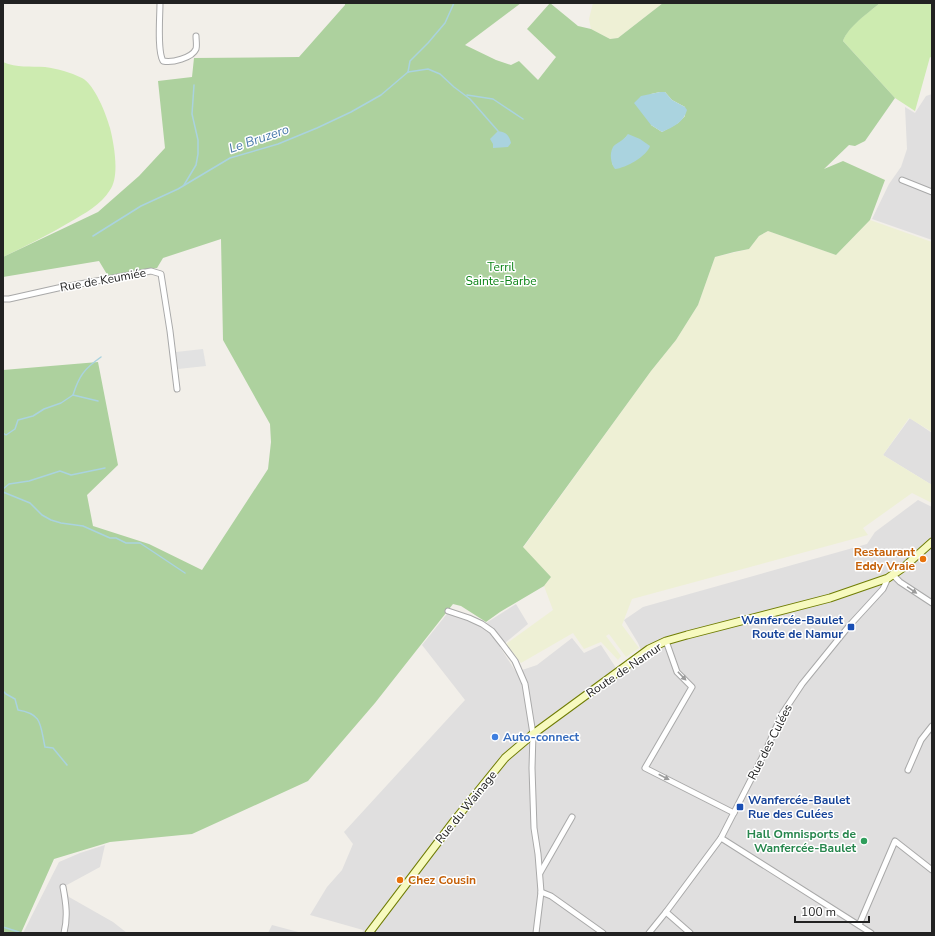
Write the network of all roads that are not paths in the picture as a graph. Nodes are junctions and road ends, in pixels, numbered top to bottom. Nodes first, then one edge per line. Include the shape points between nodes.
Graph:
1 (160, 3) edge
2 (196, 36) dead end
3 (902, 180) dead end
4 (932, 192) edge
5 (3, 299) edge
6 (177, 389) dead end
7 (932, 542) edge
8 (890, 577) junction
9 (932, 604) edge
10 (448, 611) dead end
11 (666, 641) junction
12 (582, 698) joint
13 (932, 726) edge
14 (533, 734) junction
15 (908, 770) dead end
16 (734, 813) junction
17 (572, 817) dead end
18 (721, 838) junction
19 (932, 870) edge
20 (540, 873) junction
21 (62, 887) dead end
22 (541, 892) junction
23 (666, 912) junction
24 (859, 925) junction
25 (64, 933) edge
26 (369, 933) edge
27 (536, 933) edge
28 (603, 933) edge
29 (648, 933) edge
30 (690, 933) edge
31 (871, 933) edge

1 - 2 street via 163,61 169,62 192,55 196,48
3 - 4 street
5 - 6 street, Rue de Keumiée via 151,271 161,274
7 - 8 main road, Route de Namur
8 -> 9 street
8 - 11 main road, Route de Namur via 830,598
8 - 16 street, Rue des Culées via 883,589 802,684 782,714
10 - 14 street via 482,624 504,645 515,661 525,684
11 - 12 main road, Route de Namur via 649,650
11 -> 16 street via 677,672 692,687 645,768
12 - 14 main road, Rue du Wainage
13 - 15 street via 921,740
14 - 20 street via 534,828
14 - 26 main road, Rue du Wainage via 505,758
16 - 18 street, Rue des Culées
17 - 20 street
18 - 23 street, Rue des Culées
18 - 24 street
19 - 24 street via 896,841
20 - 22 street
21 - 25 street via 67,922
22 - 27 street
22 - 28 street via 551,896
23 - 29 street, Rue des Culées
23 - 30 street
24 - 31 street

